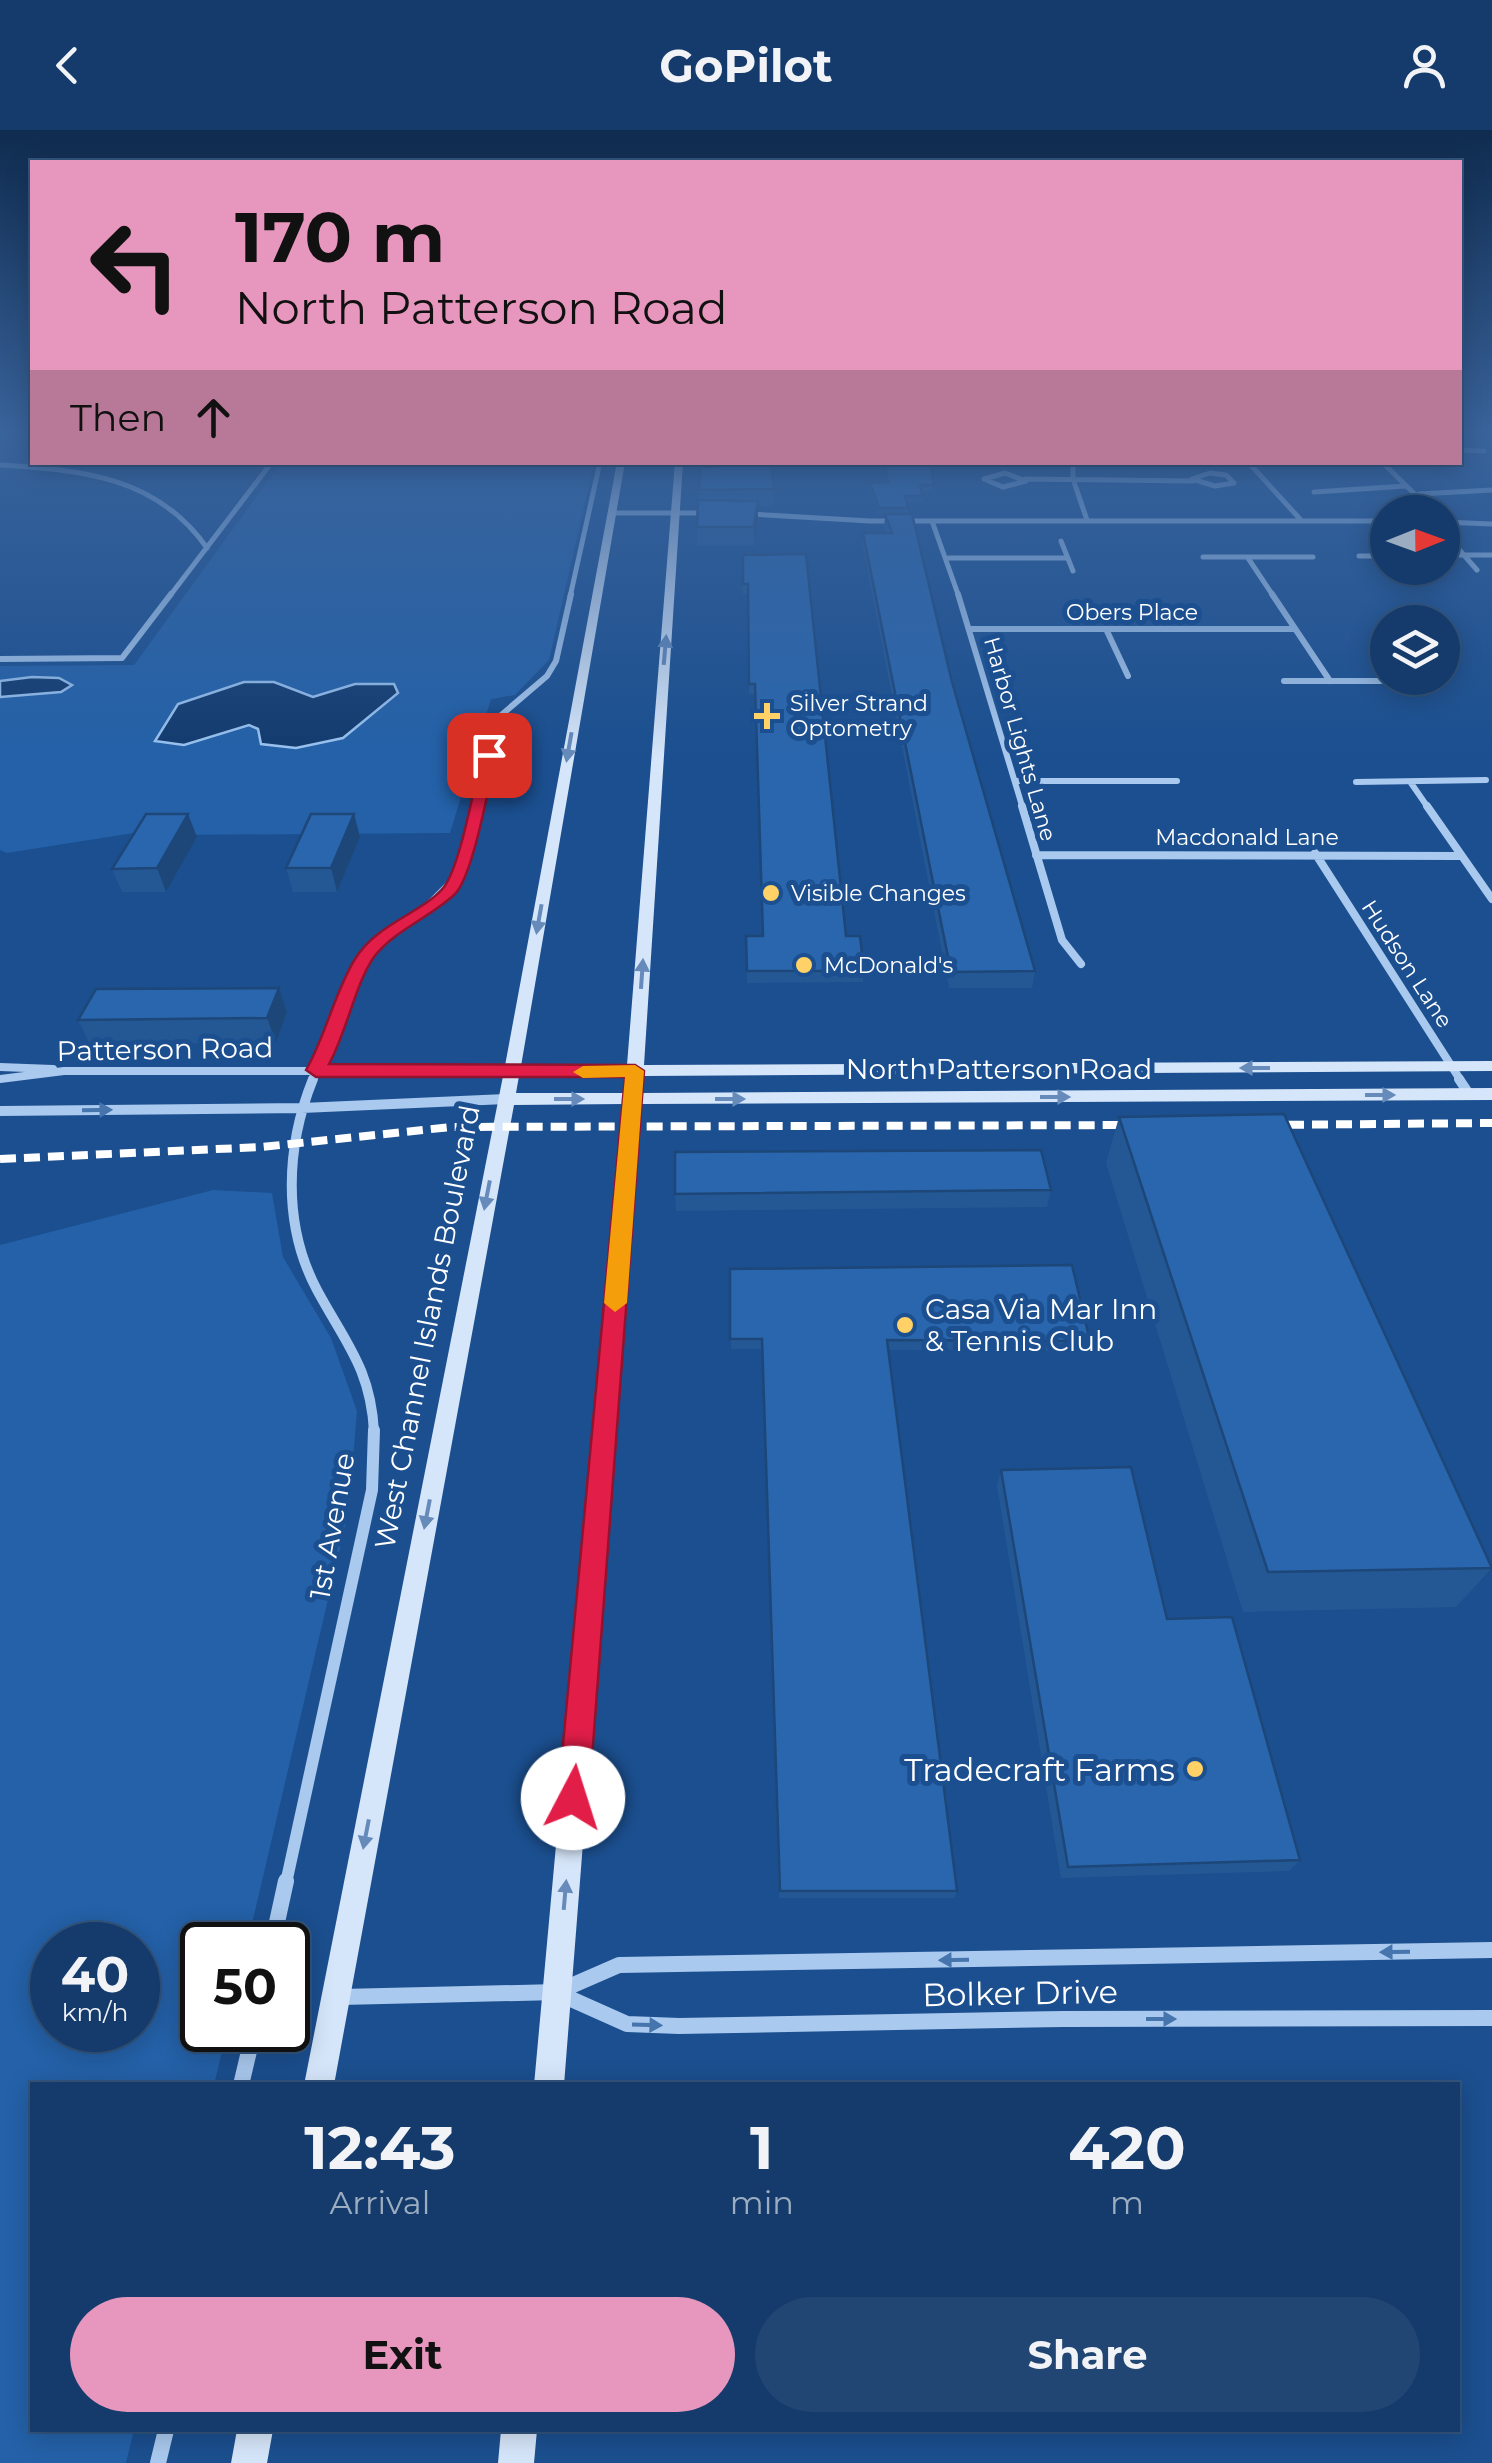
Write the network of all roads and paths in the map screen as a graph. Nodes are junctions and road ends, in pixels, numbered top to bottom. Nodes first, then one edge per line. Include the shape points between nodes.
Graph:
1 (203, 540) edge
2 (213, 540) edge
3 (583, 540) edge
4 (606, 540) edge
5 (673, 540) edge
6 (940, 540) edge
7 (1062, 541) dead end
8 (207, 548) junction
9 (1460, 550) edge
10 (1460, 555) edge
11 (1465, 555) junction
12 (1492, 555) edge
13 (1359, 556) dead end
14 (1370, 556) edge
15 (1204, 557) dead end
16 (1313, 557) dead end
17 (948, 558) junction
18 (1066, 558) junction
19 (1248, 558) junction
20 (1477, 570) dead end
21 (1072, 571) dead end
22 (970, 629) junction
23 (1106, 629) junction
24 (1295, 629) junction
25 (0, 659) edge
26 (1128, 676) dead end
27 (1284, 681) dead end
28 (1330, 681) junction
29 (1370, 681) edge
30 (1486, 780) dead end
31 (1016, 782) junction
32 (1176, 782) dead end
33 (1356, 782) dead end
34 (1411, 783) junction
35 (1036, 854) junction
36 (1316, 854) junction
37 (1459, 856) junction
38 (1492, 898) edge
39 (1081, 964) dead end
40 (1452, 1066) junction
41 (1492, 1066) edge
42 (0, 1067) edge
43 (316, 1070) junction
44 (512, 1070) junction
45 (64, 1071) junction
46 (635, 1071) junction
47 (0, 1079) edge
48 (1469, 1094) junction
49 (1492, 1094) edge
50 (506, 1099) junction
51 (632, 1099) junction
52 (302, 1108) junction
53 (0, 1111) edge
54 (277, 1922) edge
55 (1492, 1950) edge
56 (556, 1992) junction
57 (335, 1998) junction
58 (1492, 2018) edge
59 (249, 2052) edge
60 (243, 2082) edge
61 (319, 2082) edge
62 (548, 2082) edge
63 (166, 2432) edge
64 (255, 2432) edge
65 (518, 2432) edge
66 (158, 2463) edge
67 (249, 2463) edge
68 (516, 2463) edge

1 - 8 street
2 - 8 street
3 - 43 street, 1st Avenue via 556,660 499,717 450,890 382,938 363,960
4 -> 44 main road, West Channel Islands Boulevard
46 -> 5 main road
6 - 17 street, Harbor Lights Lane
7 - 18 street
8 - 25 street via 122,658
9 - 11 street
10 - 11 street
11 - 12 street
11 - 20 street
13 - 14 street
15 - 19 street
16 - 19 street
17 - 18 street
17 - 22 street, Harbor Lights Lane
18 - 21 street
19 - 24 street
22 - 23 street, Obers Place
22 - 31 street, Harbor Lights Lane
23 - 24 street, Obers Place
23 - 26 street
24 - 28 street
27 - 28 street
28 - 29 street
30 - 34 street
31 - 32 street
31 - 35 street, Harbor Lights Lane
33 - 34 street
34 - 37 street
35 - 36 street, Macdonald Lane
35 - 39 street, Harbor Lights Lane via 1062,940
36 - 37 street, Macdonald Lane
36 - 40 street, Hudson Lane
37 - 38 street
40 - 41 main road, North Patterson Road
40 -> 46 main road, North Patterson Road
40 - 48 street, Hudson Lane
42 - 45 street
43 - 44 street, Patterson Road
43 - 45 street, Patterson Road
43 - 52 street, 1st Avenue
44 - 46 main road, North Patterson Road
44 - 50 main road, West Channel Islands Boulevard
45 - 47 street, Patterson Road
46 - 51 main road
48 - 49 main road, North Patterson Road
51 -> 48 main road, North Patterson Road
50 -> 51 main road, North Patterson Road
50 - 52 street
50 -> 57 main road, West Channel Islands Boulevard
56 -> 51 main road
53 -> 52 street
52 - 54 street, 1st Avenue via 290,1159 292,1216 314,1283 365,1374 374,1444 372,1490
55 -> 56 street, Bolker Drive via 620,1966
56 - 57 street, Bolker Drive
56 -> 58 street, Bolker Drive via 626,2024 680,2026
56 - 62 main road
57 - 61 main road, West Channel Islands Boulevard
59 - 60 street
63 - 66 street
64 - 67 main road
65 - 68 main road

